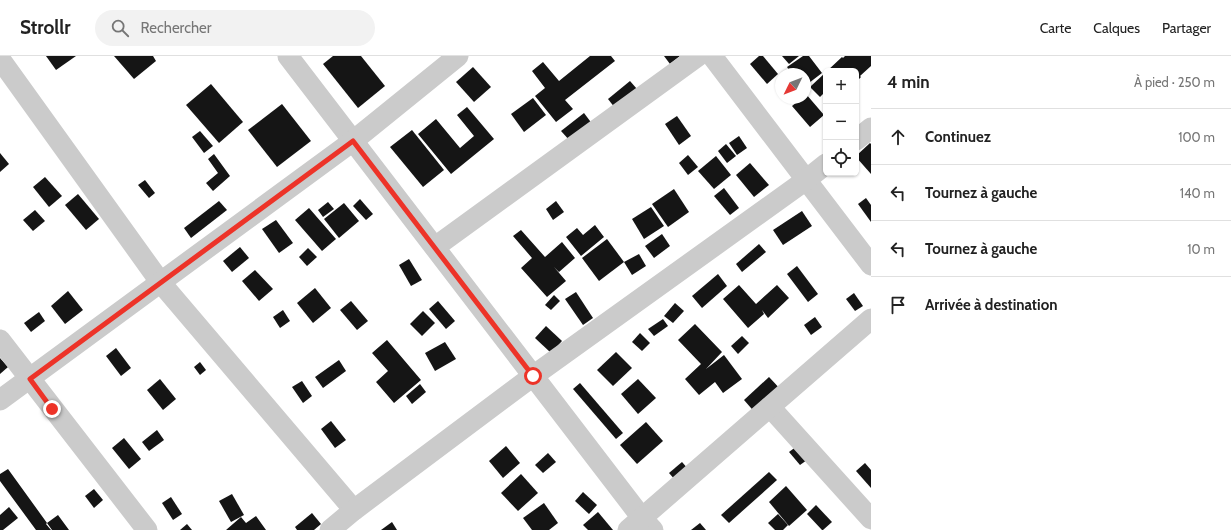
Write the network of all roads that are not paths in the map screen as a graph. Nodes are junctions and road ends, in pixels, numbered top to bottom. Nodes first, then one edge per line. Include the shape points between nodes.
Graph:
1 (288, 56) edge
2 (458, 56) edge
3 (698, 56) edge
4 (712, 56) edge
5 (0, 59) edge
6 (871, 128) edge
7 (859, 138) edge
8 (353, 141) junction
9 (823, 166) edge
10 (806, 180) junction
11 (435, 247) junction
12 (871, 265) edge
13 (160, 283) junction
14 (871, 319) edge
15 (0, 340) edge
16 (533, 376) junction
17 (30, 379) junction
18 (0, 400) edge
19 (770, 407) junction
20 (354, 510) junction
21 (871, 519) edge
22 (641, 526) edge
23 (147, 530) edge
24 (330, 530) edge

1 - 8 street
2 - 8 street
3 - 11 street
4 - 10 street
5 - 13 street
6 - 7 street
8 - 11 street
8 - 13 street
9 - 10 street
10 - 12 street
10 - 16 street
11 - 16 street
13 - 17 street
13 - 20 street
14 - 19 street
15 - 17 street
16 - 20 street
16 - 22 street
17 - 18 street
17 - 23 street
19 - 21 street
19 - 22 street
20 - 24 street

